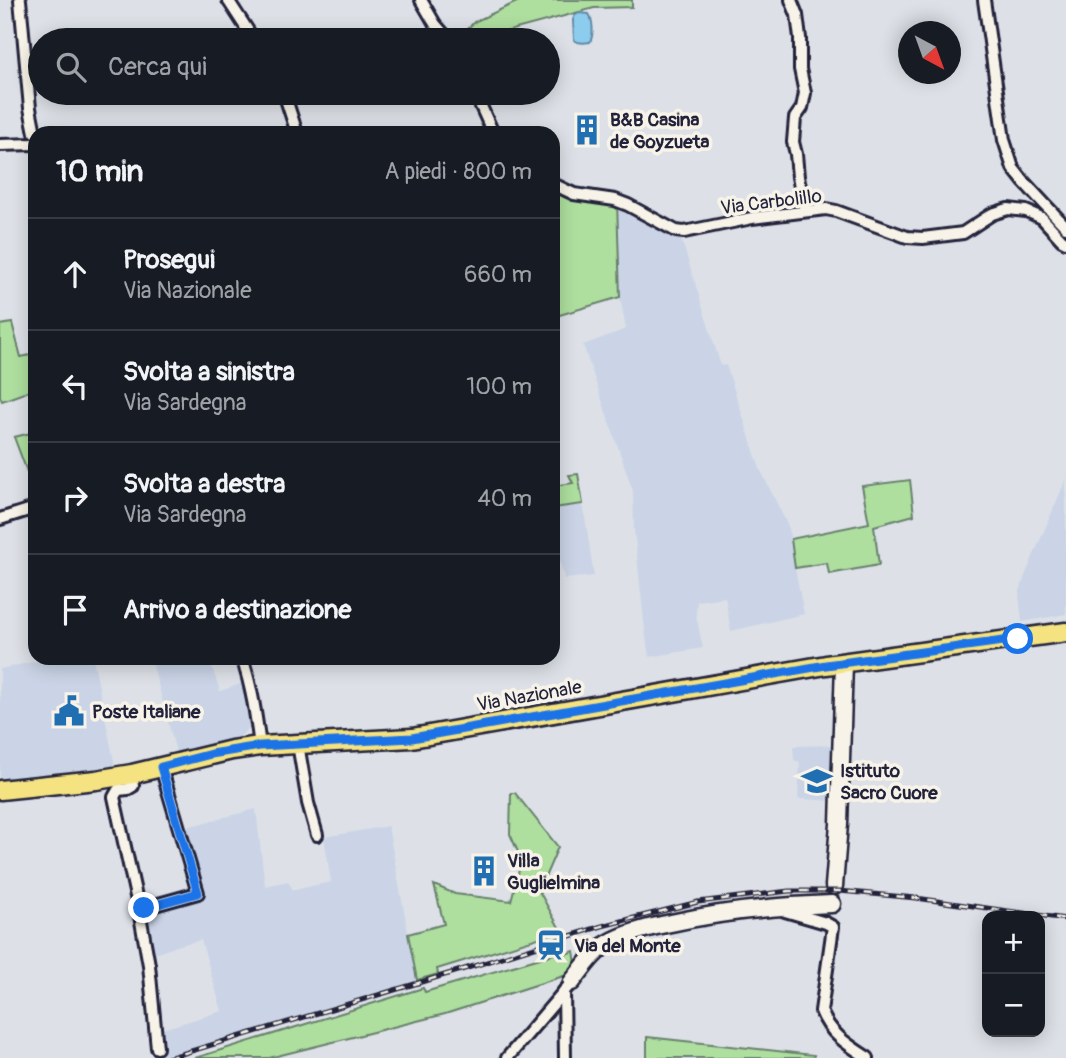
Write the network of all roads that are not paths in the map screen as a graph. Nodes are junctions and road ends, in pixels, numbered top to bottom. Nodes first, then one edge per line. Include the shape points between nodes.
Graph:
1 (20, 0) edge
2 (228, 0) edge
3 (421, 0) edge
4 (791, 0) edge
5 (984, 0) edge
6 (246, 28) edge
7 (439, 28) edge
8 (28, 86) edge
9 (30, 105) edge
10 (288, 105) edge
11 (480, 105) edge
12 (34, 126) edge
13 (295, 126) edge
14 (490, 126) edge
15 (28, 144) edge
16 (0, 145) edge
17 (560, 187) edge
18 (805, 211) junction
19 (1066, 227) edge
20 (1066, 242) edge
21 (28, 510) edge
22 (0, 519) edge
23 (1066, 632) edge
24 (844, 663) junction
25 (244, 665) edge
26 (298, 744) junction
27 (260, 746) junction
28 (161, 767) junction
29 (132, 774) junction
30 (0, 790) edge
31 (317, 835) dead end
32 (834, 886) dead end
33 (832, 904) dead end
34 (783, 906) junction
35 (144, 908) dead end
36 (568, 986) junction
37 (157, 1048) dead end
38 (507, 1058) edge
39 (565, 1058) edge
40 (868, 1058) edge

1 - 8 street
2 - 6 street
3 - 7 street
4 - 18 street via 797,15 805,93 795,118 793,142
5 - 19 street via 1004,140 1013,168
9 - 12 street
10 - 13 street
11 - 14 street
15 - 16 street
17 - 18 street, Via Carbolillo via 615,200 684,232
18 - 20 street, Via Carbolillo via 836,211 907,237 922,238 962,233 1008,209 1026,211 1042,218
21 - 22 street
23 - 24 main road, Via Nazionale
24 - 26 main road, Via Nazionale via 412,738
24 - 32 street
25 - 27 street
26 - 27 main road, Via Nazionale
26 - 31 street
27 - 28 main road, Via Nazionale
28 - 29 main road, Via Nazionale
28 - 35 street via 198,893
29 - 30 main road, Via Nazionale
29 - 37 street via 133,786 118,790 114,797 149,965
33 - 34 street
34 - 36 street via 708,915 625,935 598,950
34 - 40 street via 785,911 833,927 821,1011 831,1030
36 - 38 street
36 - 39 street

